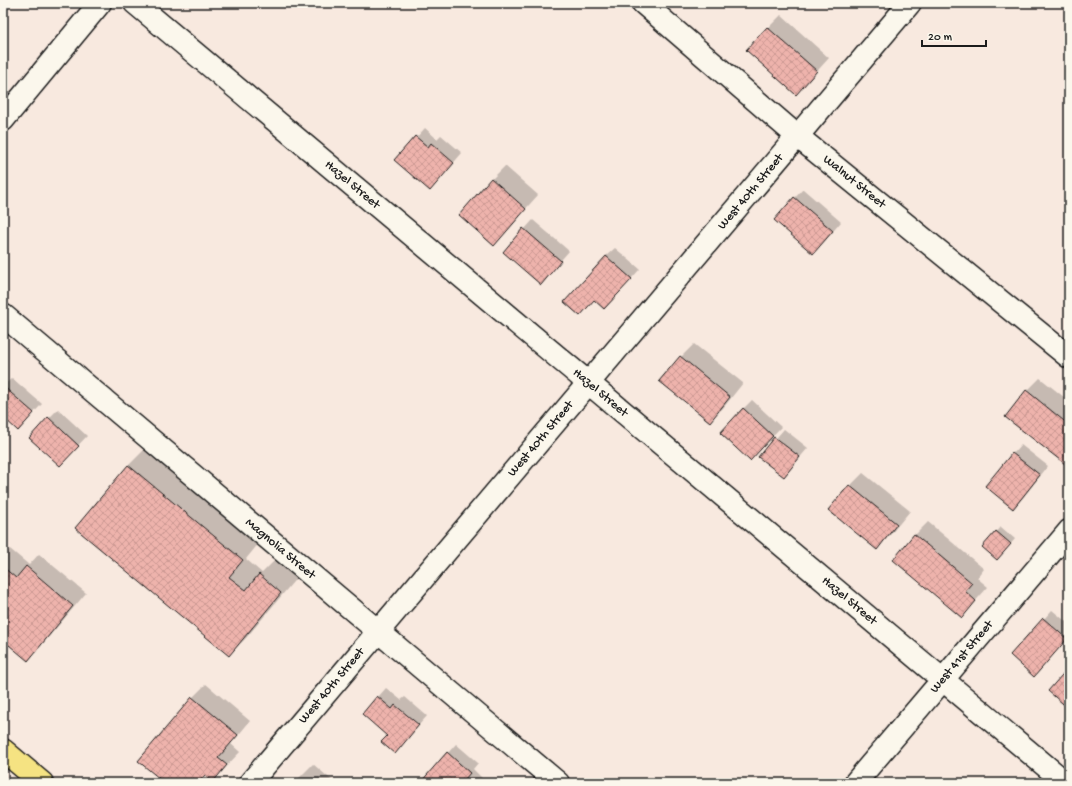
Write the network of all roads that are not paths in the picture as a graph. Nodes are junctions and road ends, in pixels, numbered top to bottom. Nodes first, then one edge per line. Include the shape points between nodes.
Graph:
1 (100, 3) edge
2 (135, 3) edge
3 (643, 3) edge
4 (910, 3) edge
5 (3, 120) edge
6 (797, 136) junction
7 (3, 315) edge
8 (1069, 358) edge
9 (588, 383) junction
10 (1069, 530) edge
11 (378, 631) junction
12 (943, 680) junction
13 (3, 750) edge
14 (42, 783) edge
15 (250, 783) edge
16 (558, 783) edge
17 (855, 783) edge
18 (1066, 783) edge

1 - 5 street
2 - 9 street, Hazel Street
3 - 6 street, Walnut Street
4 - 6 street, West 40th Street
6 - 8 street, Walnut Street
6 - 9 street, West 40th Street
7 - 11 street, Magnolia Street
9 - 11 street, West 40th Street
9 - 12 street, Hazel Street
10 - 12 street, West 41st Street
11 - 15 street, West 40th Street
11 - 16 street, Magnolia Street
12 - 17 street, West 41st Street
12 - 18 street, Hazel Street
13 - 14 main road

